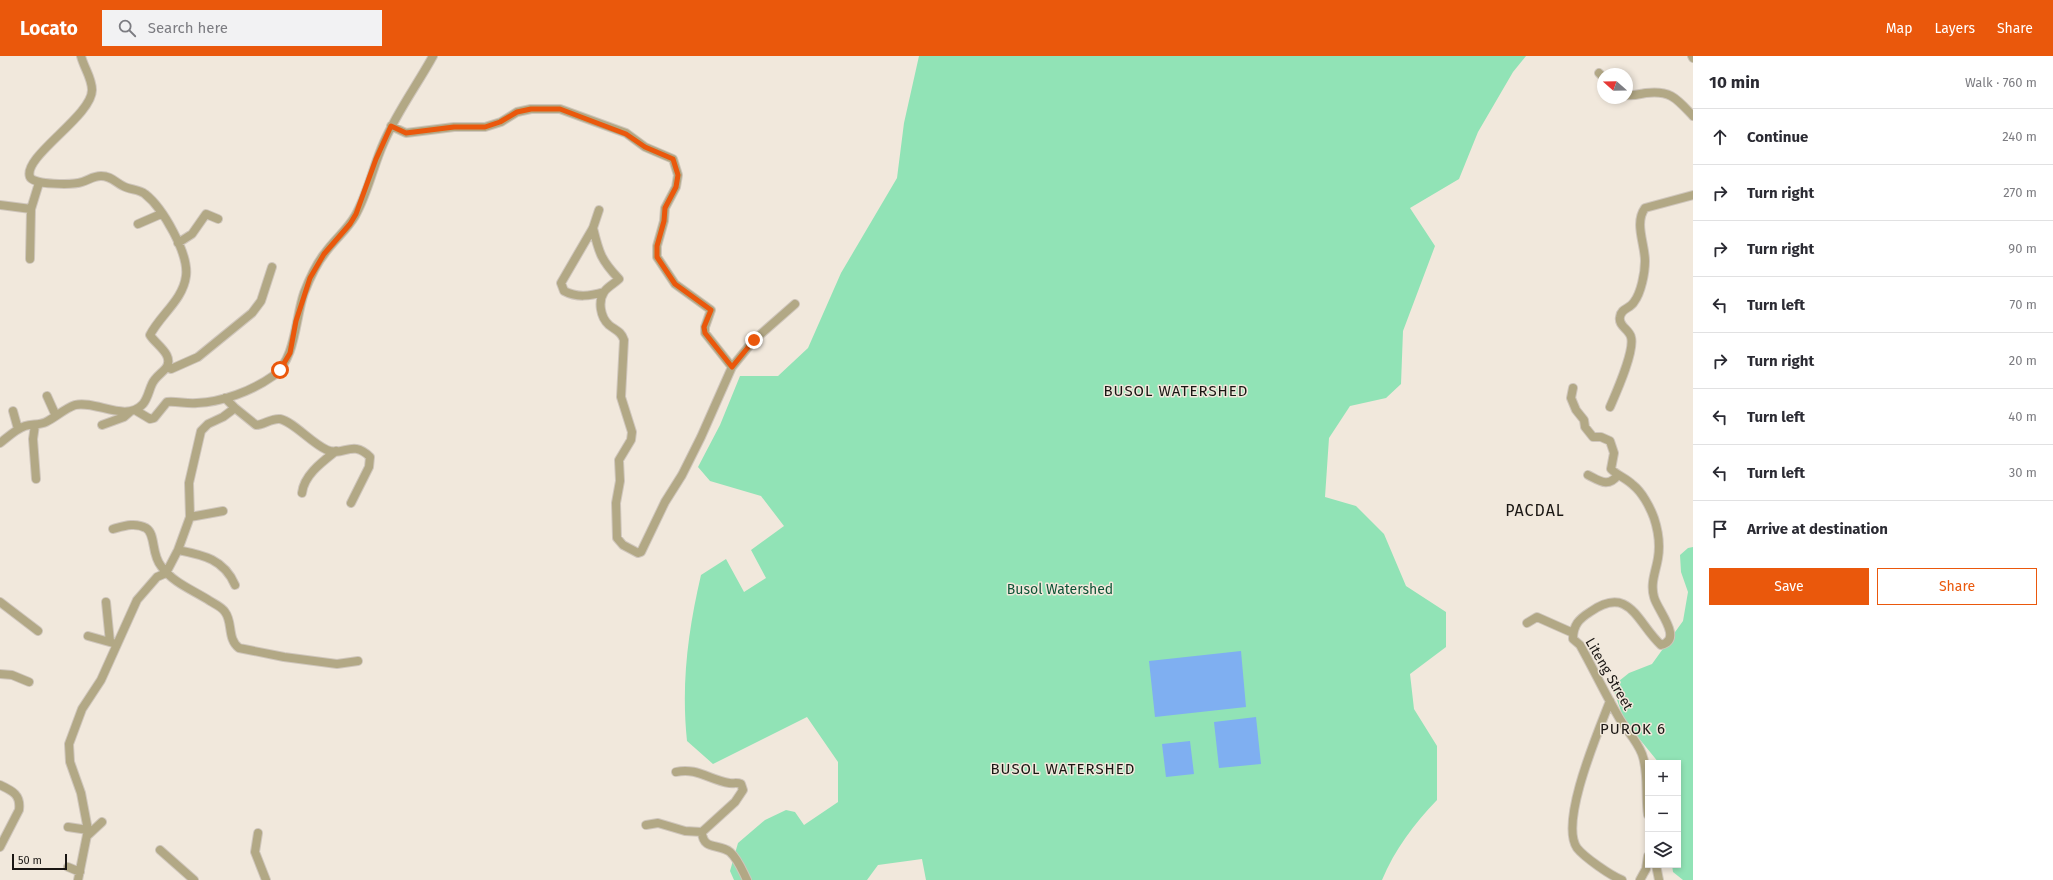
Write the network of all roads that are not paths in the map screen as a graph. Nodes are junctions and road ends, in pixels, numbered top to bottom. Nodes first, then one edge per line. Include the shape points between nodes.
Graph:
1 (81, 56) edge
2 (433, 56) edge
3 (1633, 94) edge
4 (1693, 116) edge
5 (391, 126) junction
6 (39, 183) junction
7 (1693, 195) edge
8 (0, 205) edge
9 (31, 209) junction
10 (599, 210) dead end
11 (161, 214) junction
12 (218, 219) dead end
13 (138, 224) dead end
14 (593, 228) junction
15 (178, 243) junction
16 (30, 259) dead end
17 (272, 266) dead end
18 (604, 292) junction
19 (795, 304) dead end
20 (167, 367) junction
21 (732, 367) junction
22 (1573, 388) dead end
23 (47, 396) dead end
24 (224, 398) junction
25 (1610, 407) dead end
26 (235, 408) junction
27 (133, 410) junction
28 (13, 411) dead end
29 (56, 416) junction
30 (35, 425) junction
31 (102, 425) dead end
32 (18, 428) junction
33 (0, 443) edge
34 (336, 451) junction
35 (1588, 475) dead end
36 (1618, 476) junction
37 (36, 479) dead end
38 (302, 494) dead end
39 (351, 503) dead end
40 (223, 512) dead end
41 (190, 517) junction
42 (114, 529) dead end
43 (178, 550) junction
44 (166, 574) junction
45 (235, 585) dead end
46 (0, 602) edge
47 (106, 602) dead end
48 (1527, 622) dead end
49 (38, 631) dead end
50 (1573, 633) junction
51 (88, 636) dead end
52 (114, 643) junction
53 (358, 662) dead end
54 (0, 674) edge
55 (29, 682) dead end
56 (1610, 702) junction
57 (676, 772) dead end
58 (0, 785) edge
59 (1647, 796) edge
60 (102, 822) dead end
61 (646, 825) dead end
62 (68, 827) dead end
63 (88, 832) junction
64 (702, 832) junction
65 (258, 834) dead end
66 (0, 847) edge
67 (160, 850) dead end
68 (68, 867) dead end
69 (1646, 868) edge
70 (1657, 868) edge
71 (79, 876) edge
72 (194, 880) edge
73 (266, 880) edge
74 (747, 880) edge
75 (1622, 880) edge
76 (1640, 880) edge
77 (1659, 880) edge

1 - 6 street via 92,91 89,102 46,147 32,166 30,178
2 - 5 street
3 - 4 street via 1660,92 1668,94 1678,100
5 - 21 street via 406,133 454,127 485,127 517,112 531,109 560,109 626,134 645,147 673,159 678,175 672,196 665,208 657,257 675,284 711,310 704,327 705,333
5 - 24 street via 356,214 324,254 310,278 296,321 290,353 284,364 272,377
6 - 9 street
6 - 11 street via 81,183 95,176 103,176 145,194
7 - 25 street via 1645,208 1641,213 1644,268 1635,302 1623,310 1619,318 1631,338 1631,344
8 - 9 street
9 - 16 street
10 - 14 street
11 - 13 street
11 - 15 street
12 - 15 street via 206,214 192,234
14 - 18 street via 604,263 619,280
14 - 18 street via 563,279 562,286 567,292 577,295 588,296
15 - 20 street via 184,257 184,284 150,335 165,352 168,358
17 - 20 street via 261,302 252,313 198,357 171,369
18 - 21 street via 600,307 603,318 620,332 624,340 621,397 632,432 631,440 619,460 616,529 617,538 623,545 638,553 644,549 656,519 702,437
19 - 21 street via 754,340
20 - 27 street via 155,378 144,403
22 - 36 street via 1571,398 1593,438 1601,437 1610,441 1614,453 1611,469
23 - 29 street
24 - 26 street
24 - 27 street via 197,404 167,402 154,418 150,419
26 - 34 street via 256,425 271,420 284,421 326,450
26 - 41 street via 201,431 189,483
27 - 29 street via 85,404 76,405
27 - 31 street via 124,417
28 - 32 street
29 - 30 street via 45,423
30 - 32 street
30 - 37 street via 33,439
32 - 33 street
34 - 38 street via 314,471 307,480
34 - 39 street via 350,448 366,453 370,457 369,467
35 - 36 street via 1606,484
36 - 50 street, Liteng Street via 1639,490 1654,519 1658,536 1658,556 1653,578 1653,593 1654,601 1669,628 1669,641 1661,645 1653,638 1634,610 1626,603 1617,601 1591,610 1578,621
40 - 41 street
41 - 43 street
42 - 44 street via 129,524 146,528 152,534 156,559
43 - 44 street
43 - 45 street via 220,562
44 - 52 street via 157,577 137,600
44 - 53 street via 225,611 232,638 239,648 298,660 337,664
46 - 49 street
47 - 52 street
48 - 50 street via 1537,618
50 - 56 street, Liteng Street via 1573,639 1582,650
51 - 52 street
52 - 63 street via 101,680 82,709 69,744 70,762 81,793
54 - 55 street via 12,675
56 - 59 street, Liteng Street via 1642,754
56 - 75 street via 1583,773 1573,823 1577,848 1600,868
57 - 64 street via 694,771 728,783 738,782 743,786 740,798
58 - 66 street via 18,796 20,805
60 - 63 street
61 - 64 street via 658,823 685,831
62 - 63 street
63 - 71 street
64 - 74 street via 707,844 724,848 735,857
65 - 73 street via 255,852
67 - 72 street
68 - 71 street
69 - 76 street
70 - 77 street

